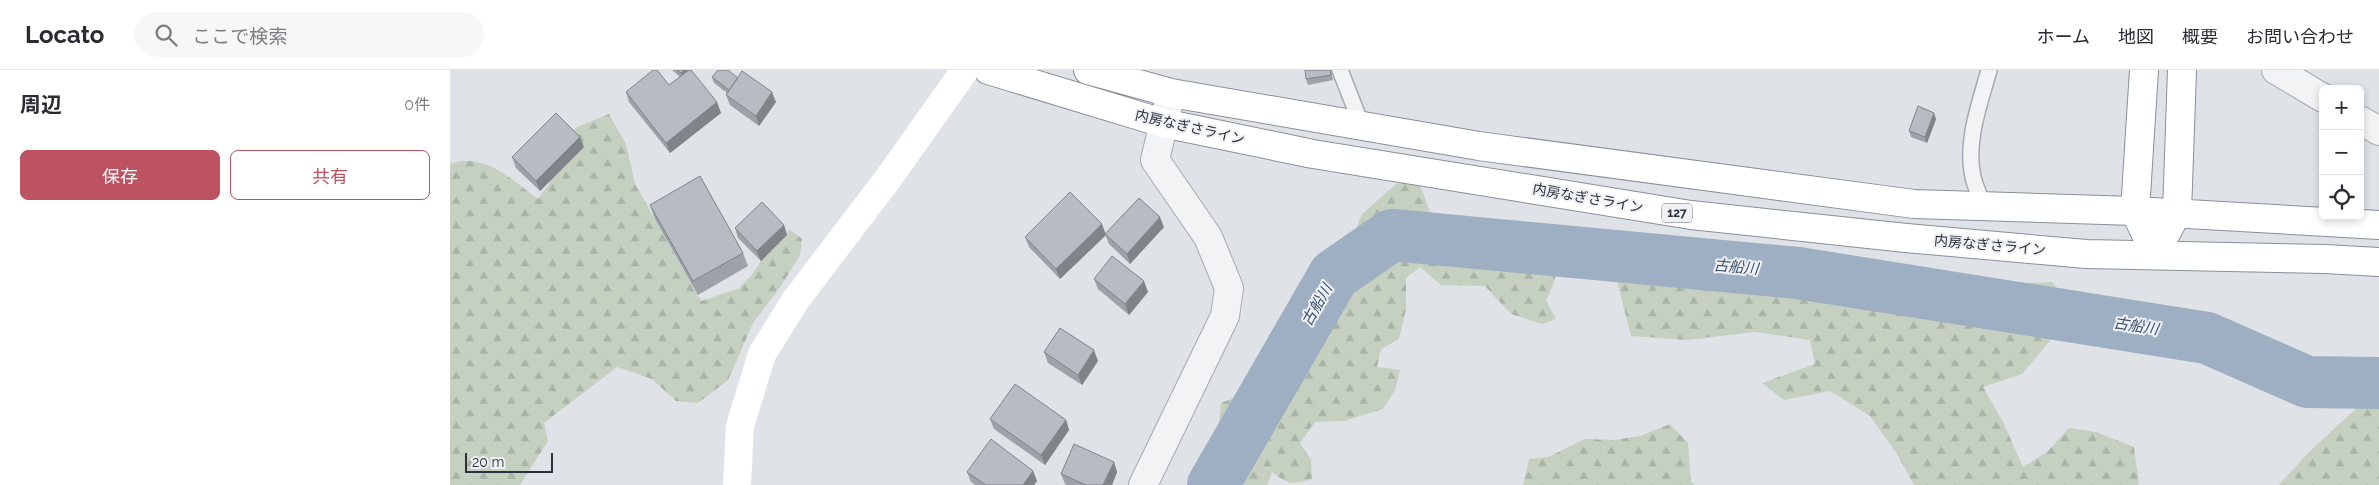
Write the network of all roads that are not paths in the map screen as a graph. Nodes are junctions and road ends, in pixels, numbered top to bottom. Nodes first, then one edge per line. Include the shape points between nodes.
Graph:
1 (965, 70) edge
2 (988, 70) edge
3 (1088, 70) edge
4 (1340, 70) edge
5 (1989, 70) edge
6 (2144, 70) edge
7 (2182, 70) edge
8 (2276, 70) edge
9 (1170, 93) junction
10 (2319, 96) edge
11 (2364, 122) edge
12 (1163, 123) junction
13 (1362, 126) junction
14 (2379, 130) edge
15 (1983, 206) junction
16 (2135, 211) junction
17 (2177, 213) junction
18 (2379, 225) edge
19 (2154, 254) junction
20 (2379, 262) edge
21 (737, 485) edge
22 (1143, 485) edge

1 - 21 main road via 795,301 762,354 740,426
2 - 12 main road, 内房なぎさライン / 127
3 - 9 main road, 内房なぎさライン
4 - 13 lane
5 - 15 lane via 1972,148 1973,176
6 - 16 main road
7 - 17 main road
8 - 10 street
9 - 12 street
9 - 13 main road, 内房なぎさライン
11 - 14 street
12 - 19 main road, 内房なぎさライン / 127 via 1314,154 1691,216 2086,254
12 - 22 street via 1154,160 1208,237 1229,288 1225,316
13 - 15 main road, 内房なぎさライン via 1498,149 1914,204
15 - 16 main road, 内房なぎさライン
16 - 17 main road, 内房なぎさライン
16 - 19 main road
17 - 18 main road, 内房なぎさライン
17 - 19 main road
19 - 20 main road, 内房なぎさライン / 127

